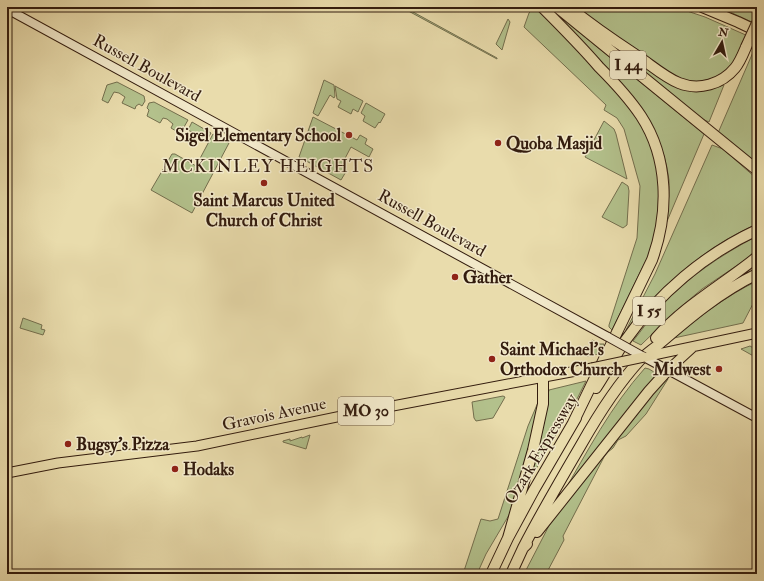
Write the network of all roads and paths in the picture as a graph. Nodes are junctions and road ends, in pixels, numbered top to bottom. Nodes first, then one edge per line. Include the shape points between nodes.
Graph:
1 (542, 7) edge
2 (557, 7) edge
3 (569, 7) edge
4 (702, 7) edge
5 (7, 9) edge
6 (738, 22) junction
7 (757, 23) edge
8 (757, 31) edge
9 (757, 36) edge
10 (757, 170) edge
11 (757, 230) edge
12 (757, 257) edge
13 (757, 260) edge
14 (742, 269) junction
15 (757, 274) edge
16 (757, 333) edge
17 (694, 347) junction
18 (645, 359) junction
19 (668, 370) junction
20 (543, 378) junction
21 (757, 418) edge
22 (573, 423) junction
23 (7, 473) edge
24 (508, 538) junction
25 (523, 548) junction
26 (491, 574) edge
27 (510, 574) edge

1 - 22 highway via 620,89 642,118 655,144 663,183 661,233 652,260
2 - 10 highway, I 44
3 - 7 highway, bridge via 608,37 665,75 687,86 712,84 727,76 740,62
4 - 6 highway
5 - 18 main road, Russell Boulevard, bridge
6 - 8 highway
6 - 9 highway
11 - 22 highway, Ozark Expressway / I 55 via 693,269 661,299 625,342
12 - 14 highway
13 - 14 highway
14 - 18 highway via 680,314 658,337
15 - 18 highway, Ozark Expressway / I 55 via 696,312
16 - 17 main road, Gravois Avenue
17 - 18 main road, Gravois Avenue
17 - 19 main road
18 - 19 main road, Russell Boulevard
18 - 20 main road, Gravois Avenue / MO 30, bridge
18 - 25 highway, Ozark Expressway / I 55 via 619,386 601,411
19 - 21 main road, Russell Boulevard
19 - 25 highway via 649,390
20 - 23 main road, Gravois Avenue / MO 30 via 197,446 47,464
20 - 24 highway via 542,413
22 - 24 highway, Ozark Expressway / I 55
24 - 26 highway, I 55
25 - 27 highway, I 55

